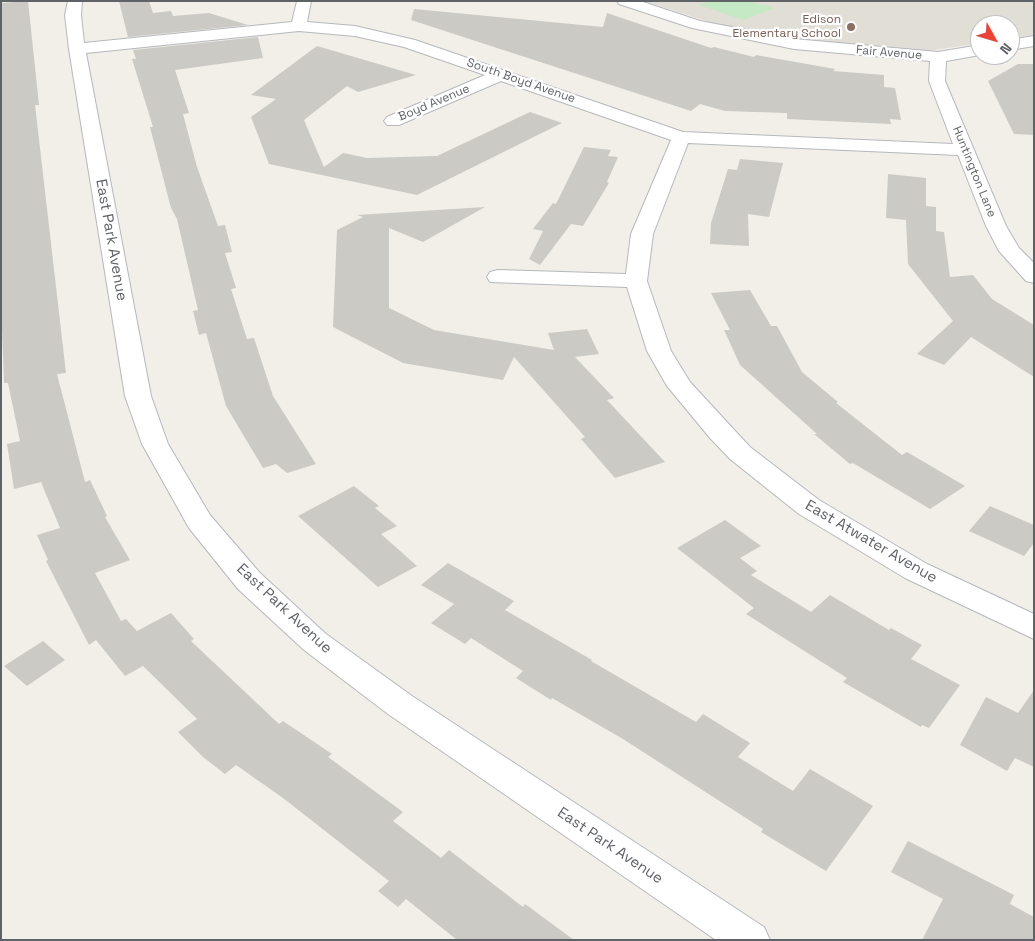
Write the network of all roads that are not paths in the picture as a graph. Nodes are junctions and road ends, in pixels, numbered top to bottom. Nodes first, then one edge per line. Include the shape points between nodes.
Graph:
1 (75, 1) edge
2 (304, 1) edge
3 (624, 1) edge
4 (299, 26) junction
5 (1034, 41) edge
6 (1020, 43) edge
7 (78, 49) junction
8 (970, 52) edge
9 (938, 57) junction
10 (502, 74) junction
11 (393, 121) dead end
12 (681, 137) junction
13 (964, 150) junction
14 (1034, 276) edge
15 (498, 277) dead end
16 (636, 281) junction
17 (1034, 628) edge
18 (750, 940) edge

1 - 7 street, East Park Avenue via 73,15
2 - 4 street
3 - 9 street, Fair Avenue via 697,25 760,39
4 - 7 street, South Boyd Avenue
4 - 10 street, South Boyd Avenue via 392,38
5 - 6 street
7 - 18 street, East Park Avenue via 138,396 161,457 199,521 249,581 315,642 400,706
8 - 9 street, Fair Avenue
9 - 13 street, Huntington Lane via 937,81
10 - 11 street, Boyd Avenue
10 - 12 street, South Boyd Avenue
12 - 13 street, South Boyd Avenue
12 - 16 street, East Atwater Avenue via 642,234
13 - 14 street, Huntington Lane via 996,226 1010,250
15 - 16 street
16 - 17 street, East Atwater Avenue via 659,351 680,386 740,453 836,526 916,571

